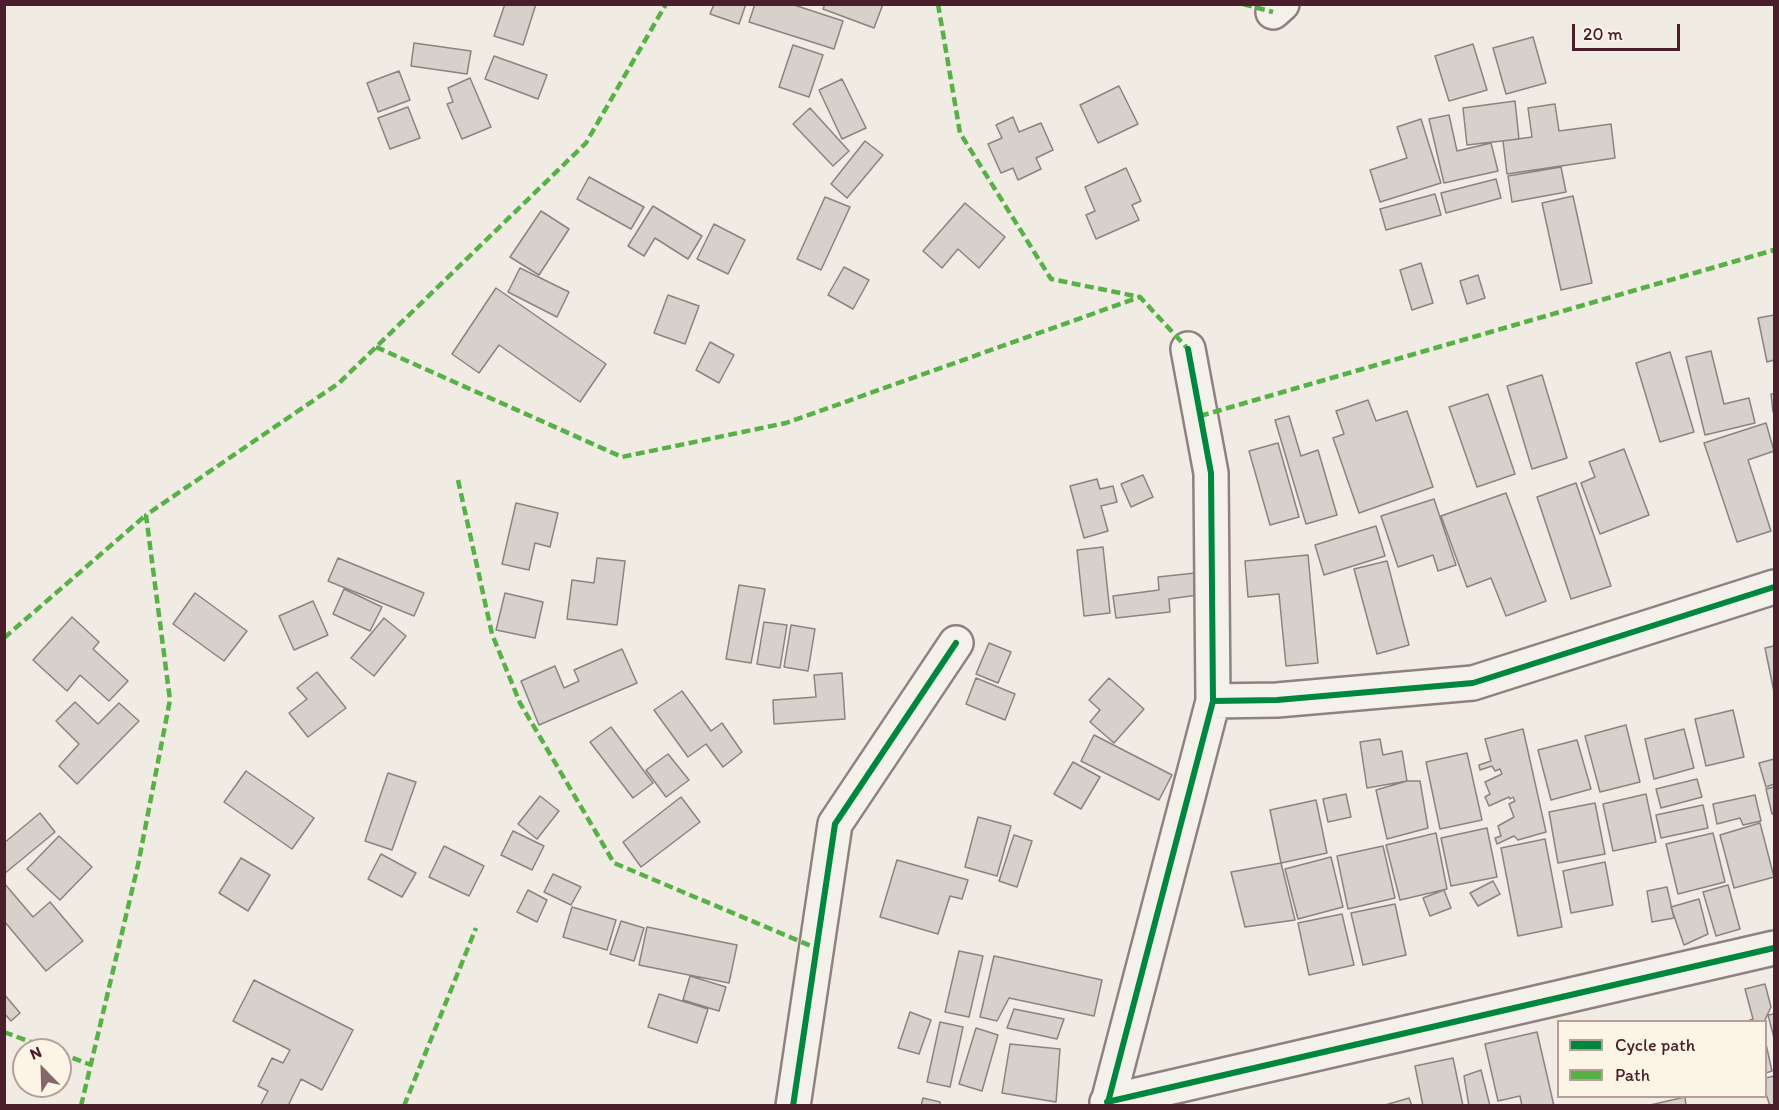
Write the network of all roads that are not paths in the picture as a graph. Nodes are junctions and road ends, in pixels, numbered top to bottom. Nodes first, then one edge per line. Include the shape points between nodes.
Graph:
1 (1188, 349) dead end
2 (1774, 588) edge
3 (956, 643) dead end
4 (1213, 701) junction
5 (1774, 948) edge
6 (1107, 1104) edge
7 (793, 1106) edge

1 - 4 street via 1211,473
2 - 4 street via 1473,683 1277,700
3 - 7 street via 835,824
4 - 6 street
5 - 6 street

